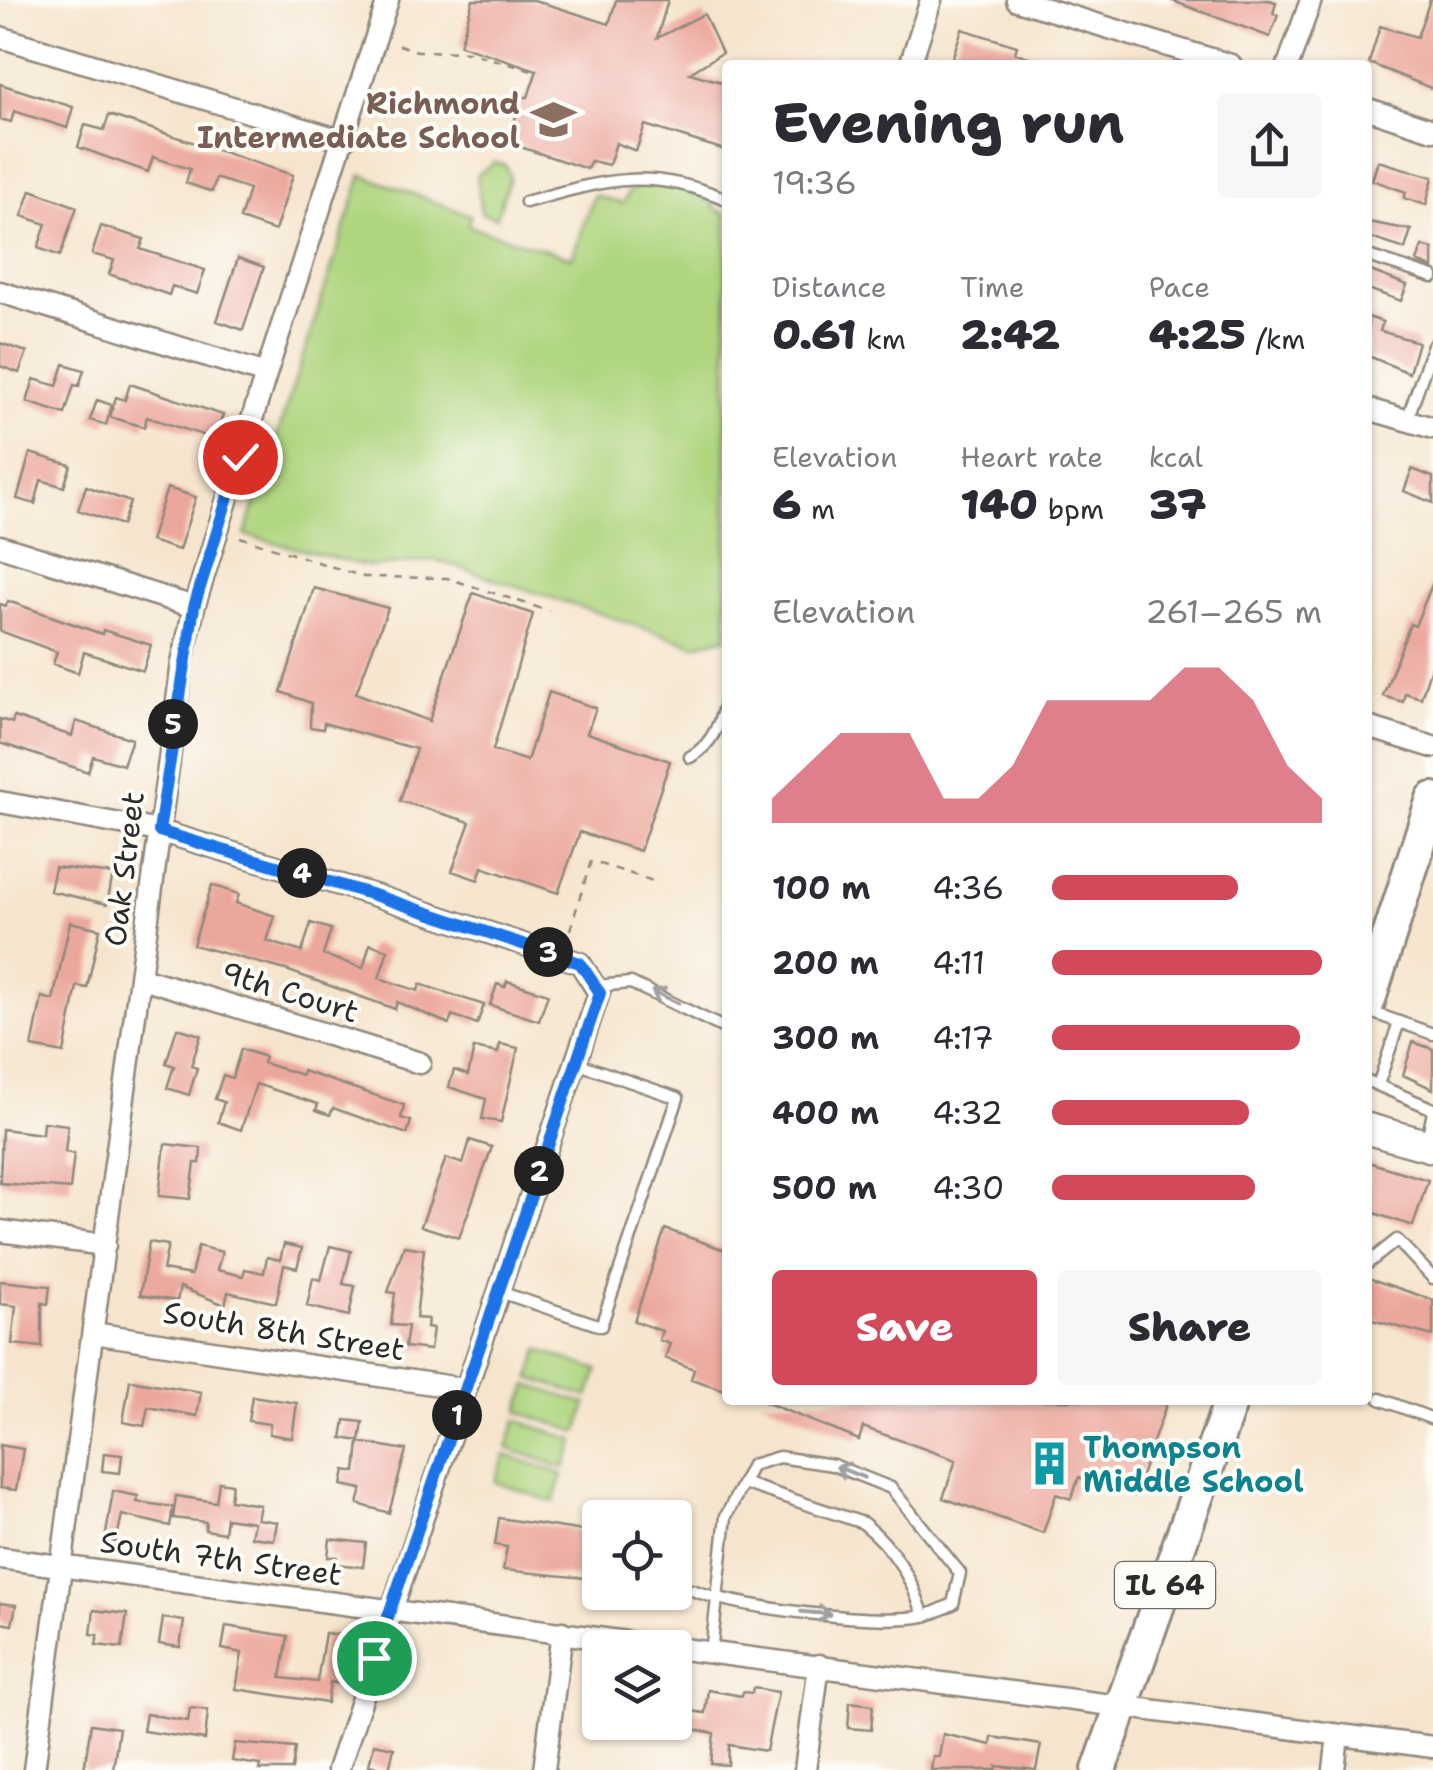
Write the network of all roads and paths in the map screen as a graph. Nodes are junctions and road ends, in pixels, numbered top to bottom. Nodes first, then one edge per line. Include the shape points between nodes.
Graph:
1 (388, 0) edge
2 (931, 0) edge
3 (1017, 0) edge
4 (1311, 0) edge
5 (0, 37) edge
6 (399, 45) dead end
7 (912, 60) edge
8 (1215, 60) edge
9 (1290, 60) edge
10 (539, 73) dead end
11 (1372, 109) edge
12 (1433, 130) edge
13 (344, 142) junction
14 (722, 198) edge
15 (526, 202) dead end
16 (1372, 257) edge
17 (1433, 278) edge
18 (0, 292) edge
19 (1433, 345) edge
20 (266, 374) junction
21 (1372, 409) edge
22 (1407, 420) junction
23 (1433, 428) edge
24 (240, 537) dead end
25 (0, 546) edge
26 (194, 607) junction
27 (550, 610) dead end
28 (722, 719) edge
29 (1372, 729) edge
30 (1433, 747) edge
31 (690, 757) dead end
32 (0, 802) edge
33 (1430, 815) edge
34 (159, 831) junction
35 (656, 882) dead end
36 (570, 930) dead end
37 (142, 978) junction
38 (595, 982) junction
39 (1372, 990) edge
40 (1372, 1012) edge
41 (1399, 1022) junction
42 (722, 1027) edge
43 (1433, 1034) edge
44 (420, 1063) dead end
45 (576, 1063) junction
46 (1373, 1083) edge
47 (1433, 1110) edge
48 (1372, 1130) edge
49 (1430, 1146) edge
50 (0, 1231) edge
51 (106, 1245) junction
52 (1372, 1260) edge
53 (1433, 1278) edge
54 (499, 1292) junction
55 (93, 1333) junction
56 (466, 1388) junction
57 (1380, 1399) dead end
58 (1229, 1405) edge
59 (1433, 1419) edge
60 (743, 1483) junction
61 (0, 1558) edge
62 (58, 1566) junction
63 (692, 1590) dead end
64 (719, 1600) junction
65 (388, 1611) junction
66 (924, 1616) junction
67 (562, 1632) junction
68 (582, 1635) edge
69 (692, 1651) edge
70 (710, 1653) junction
71 (820, 1664) junction
72 (1124, 1703) junction
73 (1338, 1735) junction
74 (1433, 1747) edge
75 (34, 1770) edge
76 (338, 1770) edge
77 (544, 1770) edge
78 (805, 1770) edge
79 (1099, 1770) edge
80 (1334, 1770) edge

1 - 13 street, Oak Street
2 - 7 street
3 - 8 street
4 - 9 street
5 - 13 street
6 - 10 path via 469,52
11 - 12 street
13 - 20 street, Oak Street
14 - 15 lane via 661,177 614,178
16 - 17 lane
18 - 20 street
19 - 22 lane
20 - 26 street, Oak Street
21 - 22 street
22 - 23 street
24 - 27 path via 364,577 446,578
25 - 26 street
26 - 34 street, Oak Street
28 - 31 lane via 704,750
29 - 30 street
32 - 34 street
33 - 39 main road
34 - 37 street, Oak Street
34 - 38 street via 580,963
35 - 36 path via 591,861
37 - 44 street, 9th Court
37 - 51 street, Oak Street
42 -> 38 lane via 631,983
38 - 45 street via 600,993
40 - 41 lane
41 - 43 lane
41 - 46 lane
45 - 54 street
45 - 54 lane via 678,1098 601,1326
46 - 47 lane
47 - 49 lane
48 - 49 street
50 - 51 street
51 - 55 street, Oak Street
52 - 53 lane via 1397,1240
54 - 56 street
55 - 56 street, South 8th Street
55 - 62 street, Oak Street
56 - 65 street
57 - 59 lane
58 - 72 main road, IL 64
60 - 64 lane via 726,1516
60 - 66 lane via 871,1530 911,1577
66 -> 60 lane via 953,1604 960,1573 891,1488 833,1464 779,1456 752,1465
61 - 62 street, South 7th Street
62 - 65 street, South 7th Street
62 - 75 street, Oak Street
63 - 64 lane
64 -> 66 lane via 848,1616
64 - 70 lane
65 - 67 street, South 7th Street
65 - 76 street
67 - 68 street, South 7th Street
67 - 77 street
69 - 70 street, South 7th Street
70 - 71 street, South 7th Street
71 - 72 street, South 7th Street
71 - 78 street
72 - 73 street, South 7th Street
72 - 79 main road, IL 64
73 - 74 street, South 7th Street
73 - 80 street

